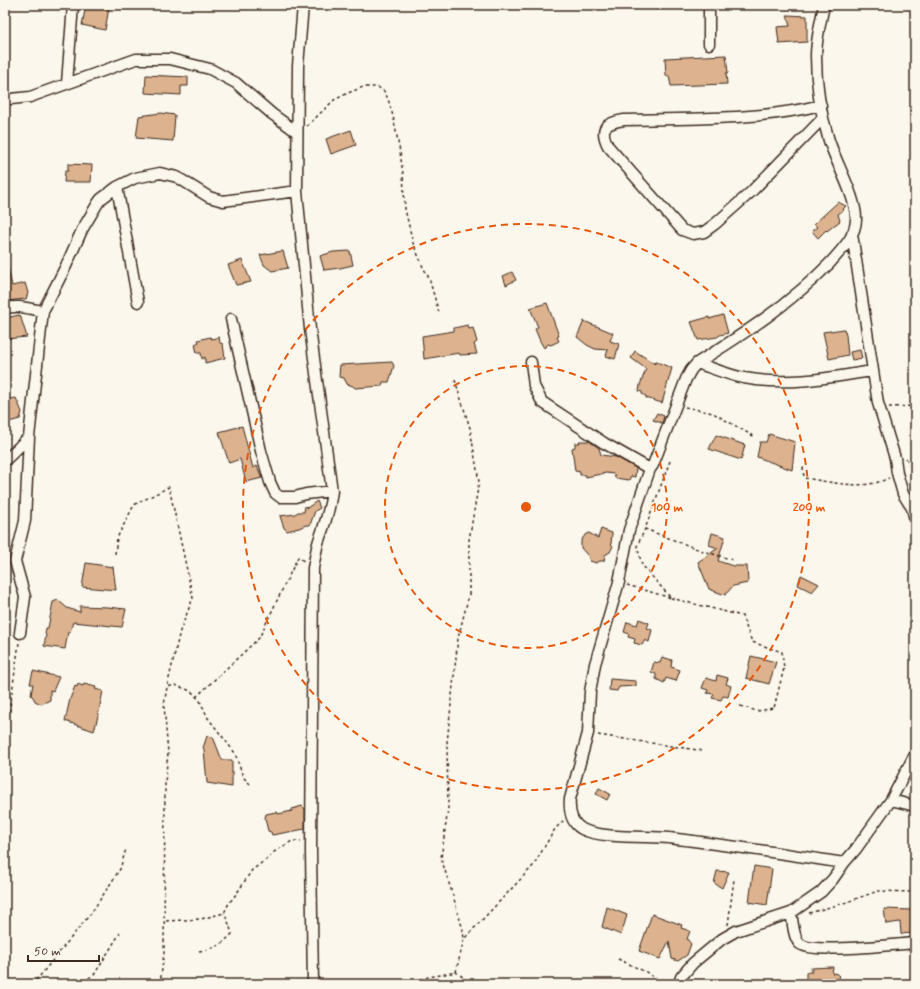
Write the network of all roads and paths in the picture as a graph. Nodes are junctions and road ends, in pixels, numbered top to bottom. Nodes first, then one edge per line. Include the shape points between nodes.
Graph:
1 (73, 5) edge
2 (303, 5) edge
3 (710, 5) edge
4 (824, 5) edge
5 (709, 44) dead end
6 (67, 83) junction
7 (5, 99) edge
8 (821, 105) junction
9 (823, 118) junction
10 (297, 132) junction
11 (117, 187) junction
12 (296, 191) junction
13 (852, 234) junction
14 (138, 302) dead end
15 (5, 308) edge
16 (43, 311) junction
17 (438, 313) dead end
18 (231, 319) dead end
19 (531, 362) dead end
20 (697, 363) junction
21 (872, 371) junction
22 (455, 380) dead end
23 (676, 405) junction
24 (915, 406) edge
25 (879, 407) junction
26 (29, 437) junction
27 (754, 437) dead end
28 (5, 460) edge
29 (670, 461) dead end
30 (803, 467) dead end
31 (650, 469) junction
32 (897, 474) junction
33 (332, 491) junction
34 (915, 520) edge
35 (645, 529) junction
36 (115, 554) dead end
37 (10, 560) edge
38 (733, 560) dead end
39 (313, 568) junction
40 (619, 582) junction
41 (671, 598) junction
42 (20, 633) joint
43 (167, 686) junction
44 (196, 697) junction
45 (737, 706) dead end
46 (588, 733) junction
47 (5, 741) edge
48 (704, 751) dead end
49 (915, 754) edge
50 (250, 784) dead end
51 (891, 800) junction
52 (915, 806) edge
53 (571, 813) junction
54 (300, 840) dead end
55 (126, 849) dead end
56 (844, 863) junction
57 (734, 879) dead end
58 (915, 892) edge
59 (800, 908) junction
60 (224, 913) junction
61 (791, 914) junction
62 (165, 921) junction
63 (120, 932) dead end
64 (726, 936) junction
65 (464, 939) junction
66 (915, 943) edge
67 (199, 951) dead end
68 (618, 959) dead end
69 (456, 972) junction
70 (31, 984) edge
71 (78, 984) edge
72 (160, 984) edge
73 (313, 984) edge
74 (409, 984) edge
75 (472, 984) edge
76 (664, 984) edge
77 (679, 984) edge

1 - 6 street
2 - 10 street via 298,66
3 - 5 street
4 - 8 street via 816,55
6 - 7 street via 30,96
6 - 10 street via 136,58 170,59 210,69 236,83
8 - 9 street
8 - 9 street via 743,117 624,120 612,122 606,127 603,136 608,146 682,230 693,234 704,232 751,192
9 - 13 street via 828,138 854,204 856,220
10 - 12 street
10 - 17 path via 314,120 325,107 348,92 363,87 378,87 384,91 393,116 400,152 405,209 413,243 429,278
11 - 12 street via 135,178 160,173 177,177 209,197 224,201
11 - 14 street
11 - 16 street via 98,203 82,230
12 - 33 street via 310,329
13 - 20 street via 846,246 790,300 745,333
13 - 21 street
15 - 16 street via 26,307
16 - 26 street
18 - 33 street via 261,451 275,493 280,497 294,497
19 - 31 street via 534,386 542,402 604,443
20 - 21 street via 743,378 774,382 804,381
20 - 23 street via 691,370
21 - 25 street
22 - 65 path via 470,428 480,482 469,540 469,595 458,638 447,743 448,809 441,858
23 - 27 path via 713,413
23 - 31 street
24 - 25 path
25 - 32 street via 895,458
26 - 28 street
26 - 37 street via 25,521
29 - 35 path
30 - 32 path via 804,478 862,485
31 - 40 street via 629,530
32 - 34 street
33 - 39 street via 328,516
35 - 38 path
35 - 41 path via 637,546 642,566
36 - 43 path via 117,538 134,505 169,487 193,598 180,631
37 - 42 street via 25,596
39 - 44 path via 298,557 259,638
39 - 73 street
40 - 41 path
40 - 46 street via 594,671
41 - 45 path via 742,616 752,642 782,652 784,668 774,708 757,711
42 - 47 path
43 - 44 path via 175,685 191,691
43 - 62 path via 164,705 168,753 165,783
44 - 50 path via 208,718 235,753 243,777
46 - 48 path
46 - 53 street via 570,799
49 - 51 street
51 - 52 street
51 - 56 street
53 - 56 street via 574,822 582,828 600,833 675,839
53 - 65 path via 555,829 532,866
54 - 60 path via 292,841 274,852 252,870
55 - 70 path via 120,869 92,912
56 - 59 street via 834,879
57 - 64 path
58 - 59 path via 878,891 810,913
59 - 61 street
60 - 62 path via 201,919
60 - 67 path via 232,934 222,944
61 - 64 street
61 - 66 street via 795,935 805,948 842,949
62 - 72 path
63 - 71 path via 94,975
64 - 77 street via 693,963
65 - 69 path
68 - 76 path
69 - 74 path via 424,978
69 - 75 path

